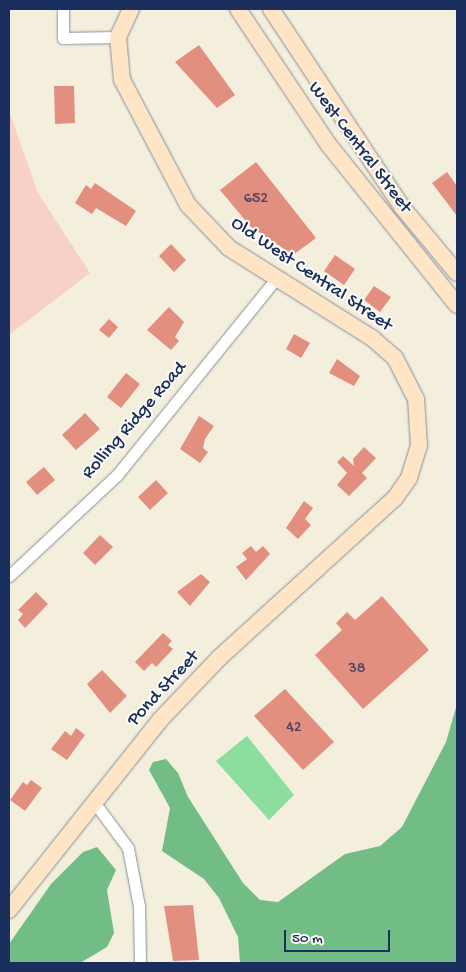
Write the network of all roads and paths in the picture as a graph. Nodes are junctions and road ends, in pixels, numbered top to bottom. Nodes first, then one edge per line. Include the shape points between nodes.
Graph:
1 (63, 9) edge
2 (131, 9) edge
3 (238, 9) edge
4 (271, 9) edge
5 (118, 37) junction
6 (457, 273) edge
7 (276, 279) junction
8 (457, 305) edge
9 (374, 518) joint
10 (9, 576) edge
11 (94, 802) junction
12 (9, 910) edge
13 (140, 963) edge

1 - 5 street via 63,38
2 - 5 main road
3 - 8 main road, West Central Street via 328,144
4 - 6 main road, West Central Street via 402,207
5 - 7 main road, Old West Central Street via 119,65 129,98 188,206 229,248
7 - 9 main road, Old West Central Street via 372,338 395,358 410,381 420,418 417,454 402,489
7 - 10 street, Rolling Ridge Road via 117,474
9 - 11 main road, Pond Street via 194,683
11 - 12 main road, Pond Street
11 - 13 street via 128,848 139,906

